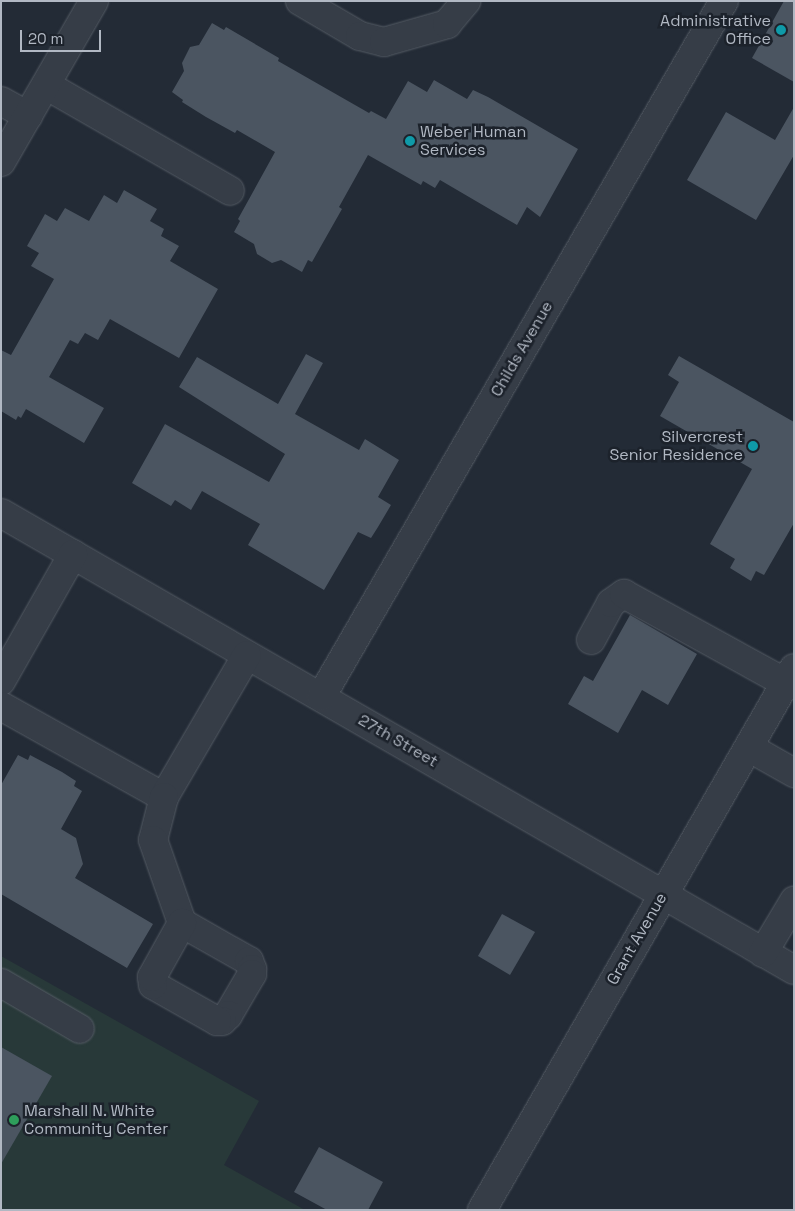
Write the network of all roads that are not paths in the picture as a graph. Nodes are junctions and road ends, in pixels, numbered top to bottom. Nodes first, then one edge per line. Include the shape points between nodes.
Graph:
1 (94, 1) edge
2 (300, 1) edge
3 (466, 1) edge
4 (724, 1) edge
5 (46, 85) junction
6 (1, 101) edge
7 (28, 116) junction
8 (1, 162) edge
9 (230, 191) dead end
10 (1, 512) edge
11 (74, 554) junction
12 (592, 640) dead end
13 (247, 654) junction
14 (790, 676) edge
15 (1, 681) edge
16 (321, 697) junction
17 (1, 706) edge
18 (750, 748) junction
19 (794, 773) edge
20 (164, 797) junction
21 (663, 895) junction
22 (794, 901) edge
23 (182, 923) dead end
24 (763, 953) junction
25 (794, 970) edge
26 (1, 983) edge
27 (80, 1029) dead end
28 (482, 1210) edge

1 - 5 street
2 - 3 street via 360,36 384,42 447,24
4 - 16 street, Childs Avenue
5 - 7 street
5 - 9 street
6 - 7 street
7 - 8 street
10 - 11 street, 27th Street
11 - 13 street, 27th Street
11 - 15 street
12 - 14 street via 610,603 624,594
13 - 16 street, 27th Street
13 - 20 street
14 - 18 street, Grant Avenue
16 - 21 street, 27th Street
17 - 20 street
18 - 19 street
18 - 21 street, Grant Avenue
20 - 23 street via 153,840
21 - 24 street, 27th Street
21 - 28 street, Grant Avenue
22 - 24 street
24 - 25 street, 27th Street
26 - 27 street

